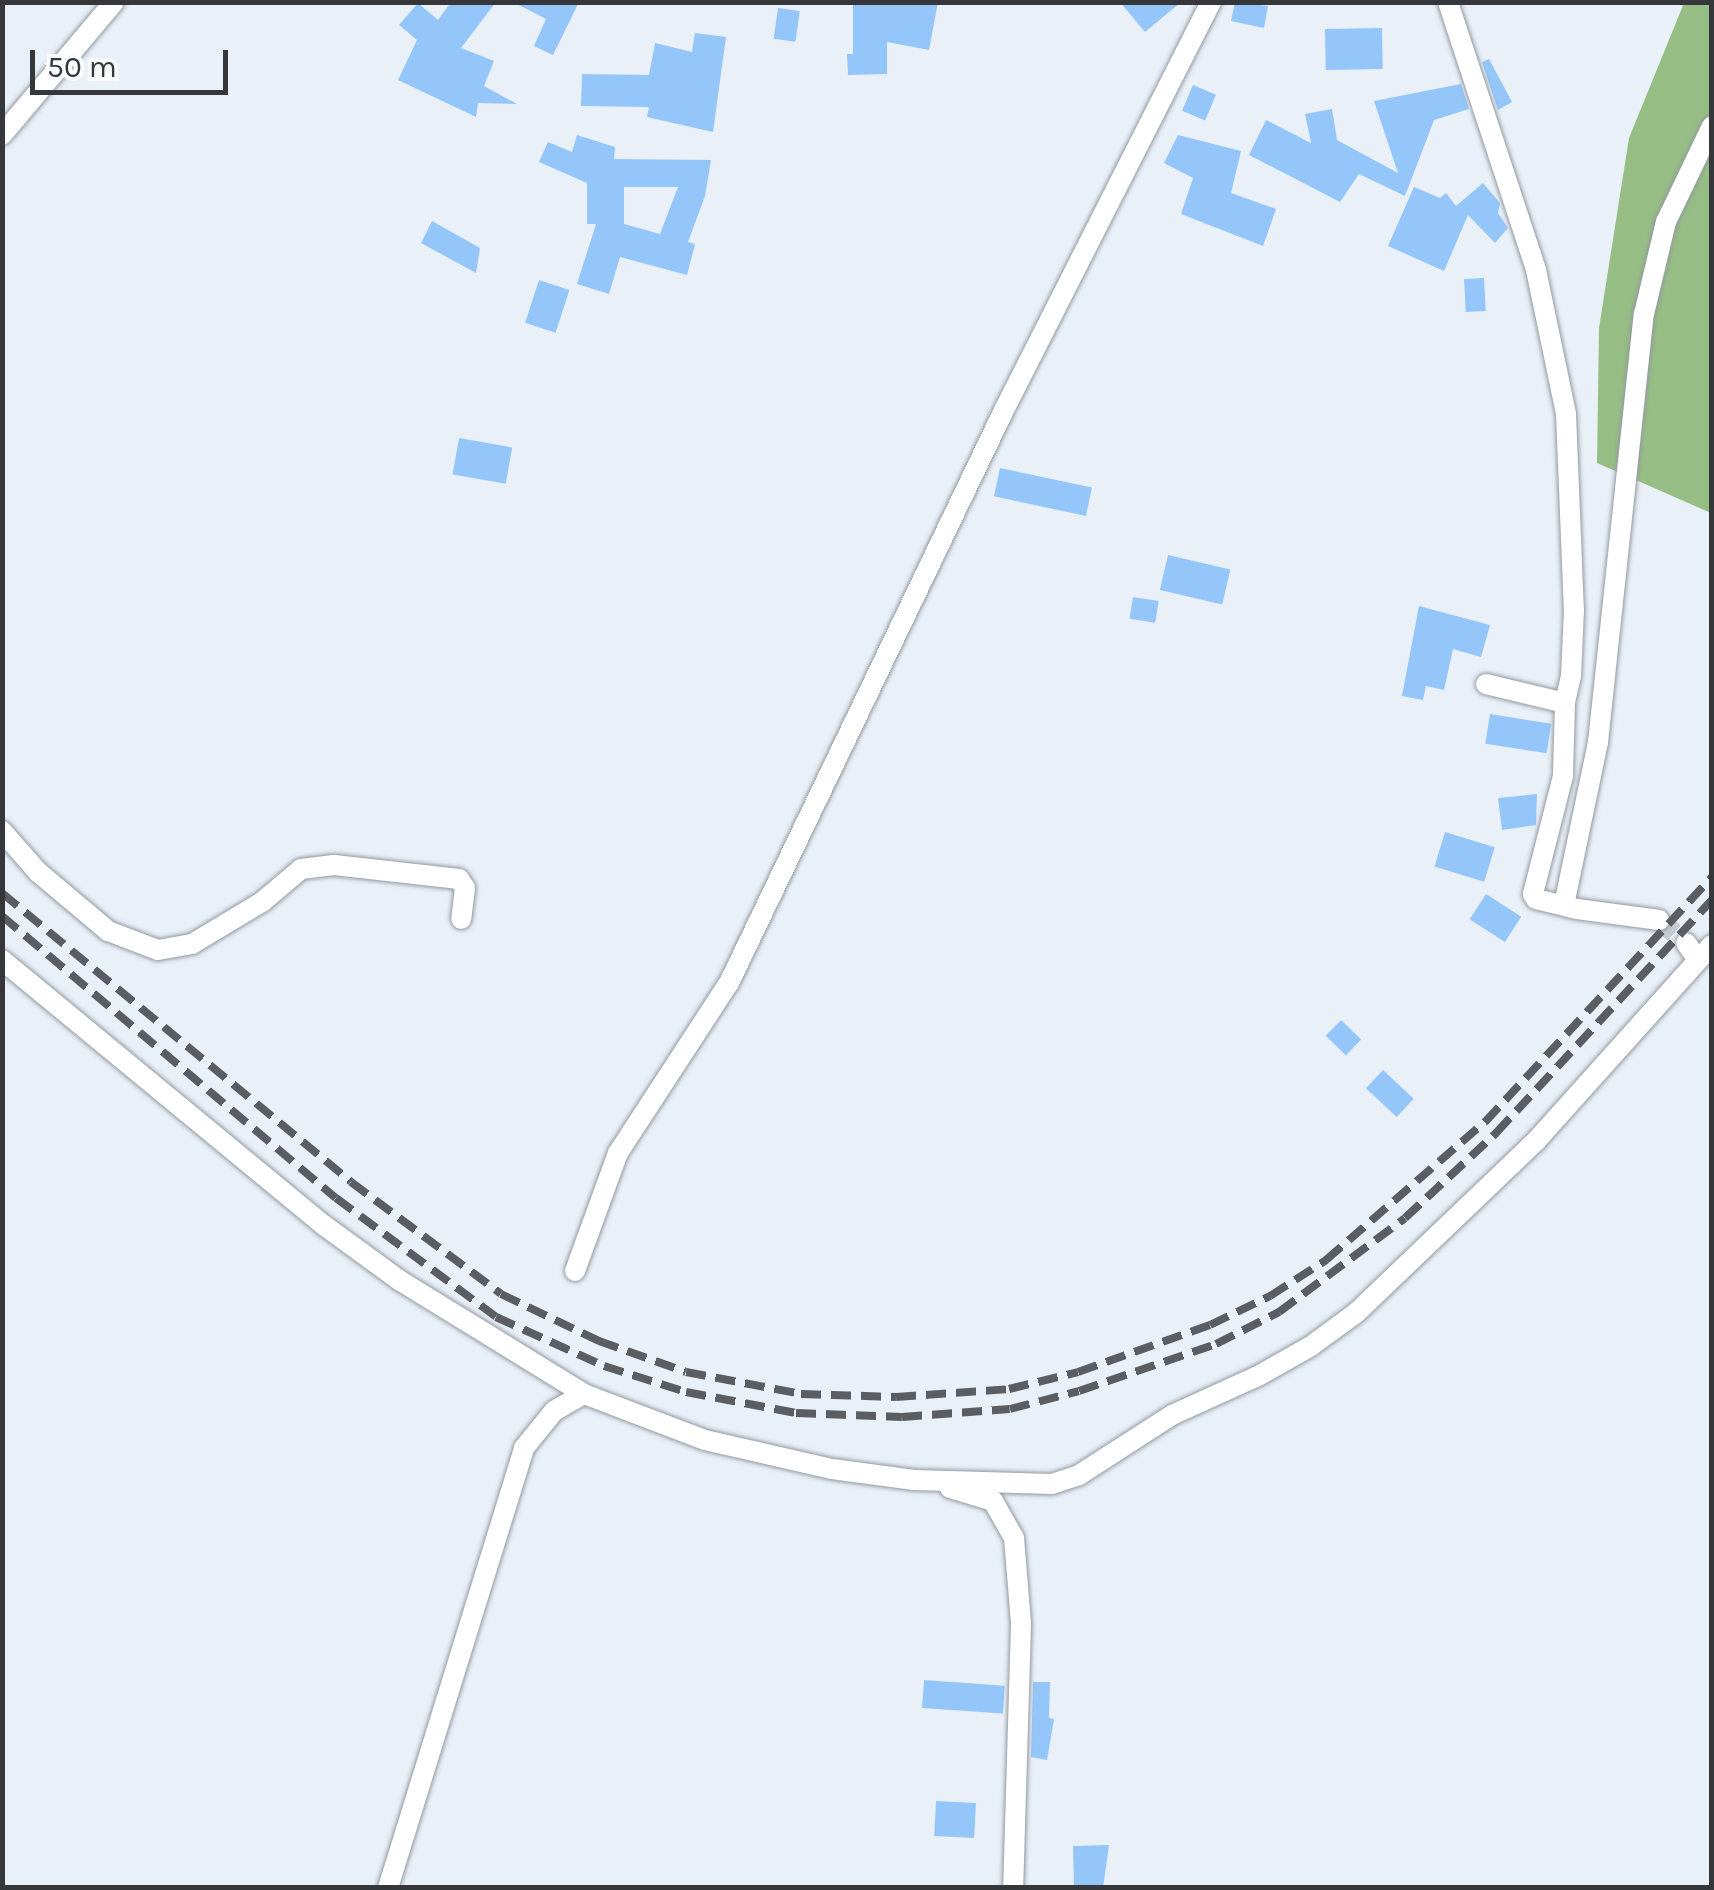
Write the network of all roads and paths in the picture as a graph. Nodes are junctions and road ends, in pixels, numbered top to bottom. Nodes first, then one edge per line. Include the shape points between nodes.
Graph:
1 (114, 2) edge
2 (1211, 2) edge
3 (1448, 2) edge
4 (1712, 126) edge
5 (2, 135) edge
6 (1486, 684) dead end
7 (1565, 703) junction
8 (2, 831) edge
9 (1564, 905) junction
10 (461, 919) dead end
11 (1659, 920) tunnel mouth
12 (1698, 949) edge
13 (2, 960) edge
14 (575, 1271) dead end
15 (584, 1394) junction
16 (914, 1480) junction
17 (388, 1888) edge
18 (1013, 1888) edge

1 - 5 street
2 - 14 street via 1004,410 729,983 618,1154
3 - 7 street via 1536,270 1566,414 1574,610
4 - 9 street via 1666,222 1644,314 1598,742
6 - 7 street
7 - 9 street via 1563,776 1533,888 1536,899
8 - 10 street via 38,872 108,931 158,950 192,944 262,902 301,869 334,865 459,879 465,888
9 - 11 street
12 - 16 street via 1536,1140 1396,1276 1311,1346 1172,1415 1080,1475 1052,1484
13 - 15 street via 324,1226
15 - 16 street via 753,1453
15 - 17 street via 554,1411 524,1448
16 - 18 street via 993,1501 1014,1538 1022,1624

